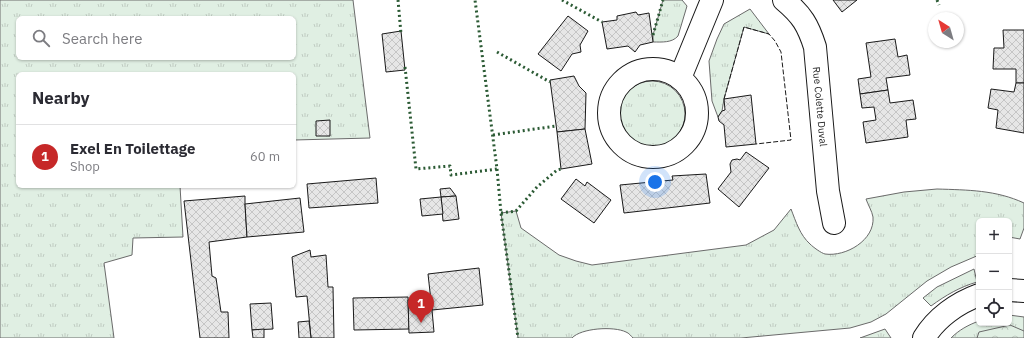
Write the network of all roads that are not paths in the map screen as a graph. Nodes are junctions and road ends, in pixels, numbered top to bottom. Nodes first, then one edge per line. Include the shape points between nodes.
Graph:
1 (712, 0) edge
2 (784, 0) edge
3 (680, 78) dead end
4 (834, 223) dead end
5 (976, 296) edge
6 (924, 337) edge

1 - 3 street
2 - 4 street, Rue Colette Duval via 797,11 809,29 815,47 828,190
5 - 6 street via 953,307

